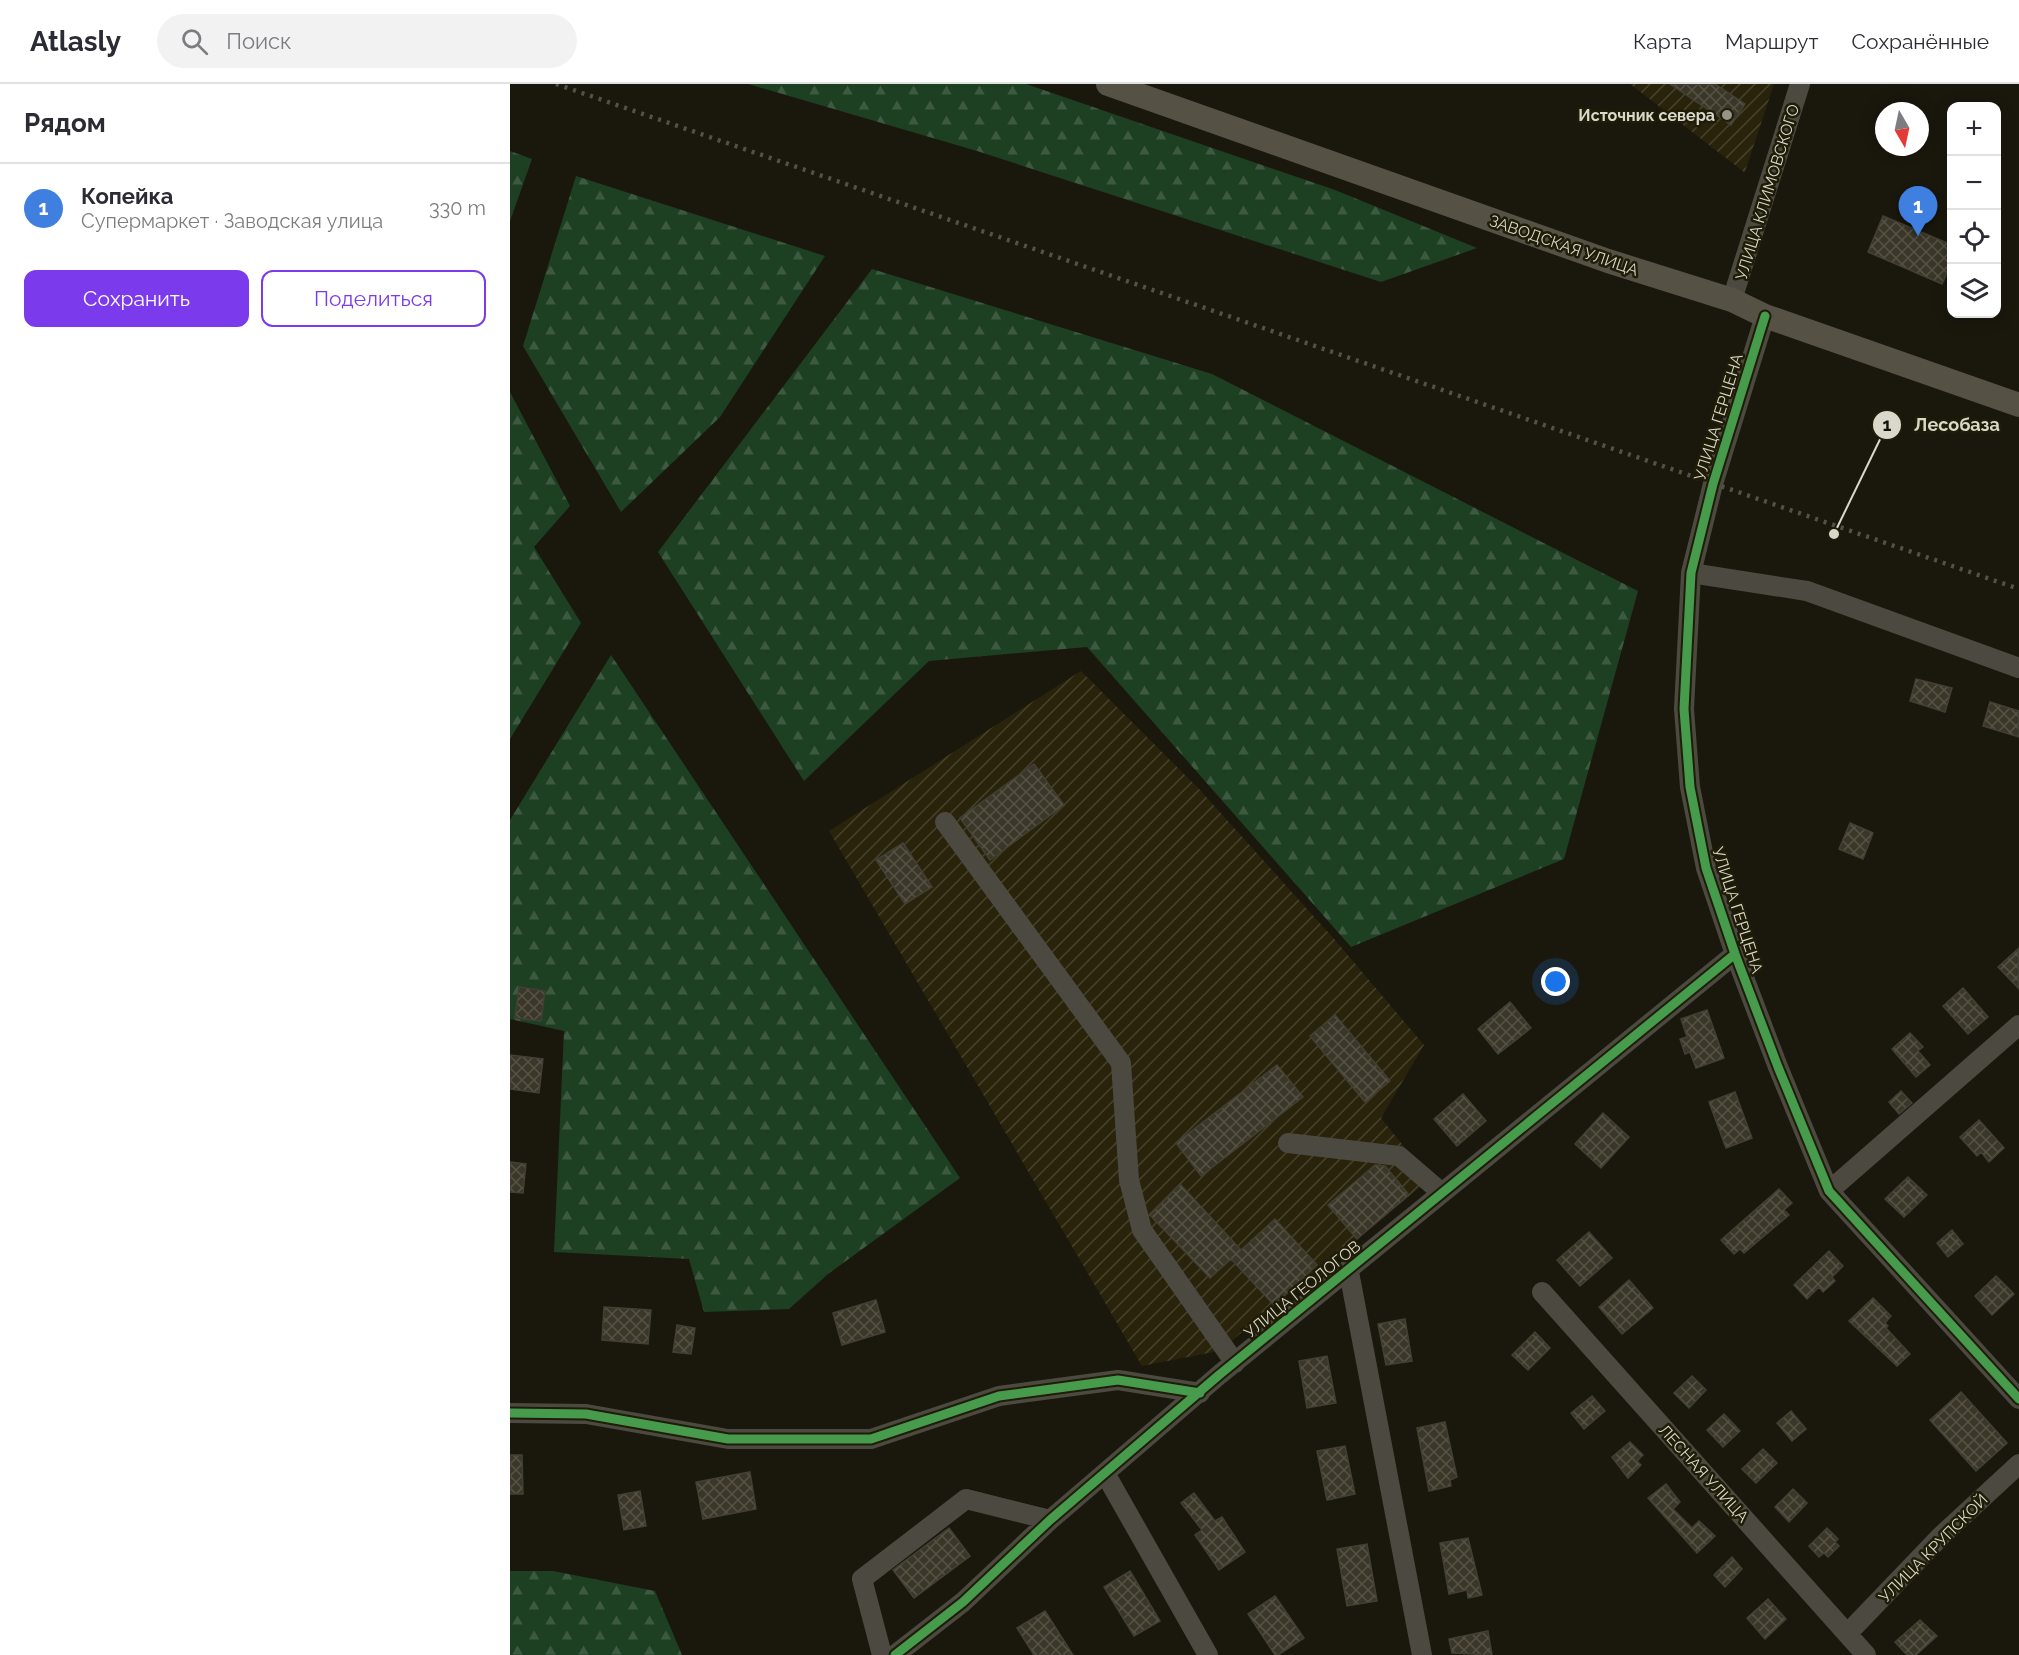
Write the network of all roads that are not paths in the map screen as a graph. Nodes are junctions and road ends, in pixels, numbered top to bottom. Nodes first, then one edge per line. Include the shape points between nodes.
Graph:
1 (1108, 84) edge
2 (1800, 84) edge
3 (1732, 300) junction
4 (1765, 316) junction
5 (2019, 405) edge
6 (1691, 573) junction
7 (2019, 668) edge
8 (945, 822) dead end
9 (1735, 954) junction
10 (2019, 1025) edge
11 (1288, 1143) dead end
12 (1828, 1191) junction
13 (1442, 1194) junction
14 (1349, 1272) junction
15 (1542, 1292) dead end
16 (1235, 1363) junction
17 (1200, 1393) junction
18 (2019, 1399) edge
19 (510, 1413) edge
20 (2019, 1464) edge
21 (1106, 1475) junction
22 (1050, 1520) junction
23 (1848, 1633) junction
24 (882, 1655) edge
25 (895, 1655) edge
26 (1208, 1655) edge
27 (1422, 1655) edge
28 (1866, 1655) edge

1 - 3 main road, ЗАВОДСКАЯ УЛИЦА via 1608,261
2 - 3 street, УЛИЦА КЛИМОВСКОГО
3 - 4 main road, ЗАВОДСКАЯ УЛИЦА
4 - 5 main road, ЗАВОДСКАЯ УЛИЦА
4 - 6 street, УЛИЦА ГЕРЦЕНА via 1713,484
6 - 7 street via 1807,591
6 - 9 street, УЛИЦА ГЕРЦЕНА via 1684,709 1690,787 1706,868
8 - 16 street via 1121,1063 1129,1180 1142,1230
9 - 12 street, УЛИЦА ГЕРЦЕНА
9 - 13 street, УЛИЦА ГЕОЛОГОВ
10 - 12 street
11 - 13 street via 1399,1156
12 - 18 street, УЛИЦА ГЕРЦЕНА
13 - 14 street, УЛИЦА ГЕОЛОГОВ
14 - 16 street, УЛИЦА ГЕОЛОГОВ
14 - 27 street
15 - 23 street, ЛЕСНАЯ УЛИЦА
16 - 17 street, УЛИЦА ГЕОЛОГОВ
17 - 19 street via 1118,1380 999,1396 871,1439 728,1439 585,1414
17 - 21 street, УЛИЦА ГЕОЛОГОВ
20 - 23 street, УЛИЦА КРУПСКОЙ via 1941,1536
21 - 22 street, УЛИЦА ГЕОЛОГОВ
21 - 26 street
22 - 24 street via 966,1499 862,1579
22 - 25 street, УЛИЦА ГЕОЛОГОВ via 963,1602
23 - 28 street, ЛЕСНАЯ УЛИЦА

